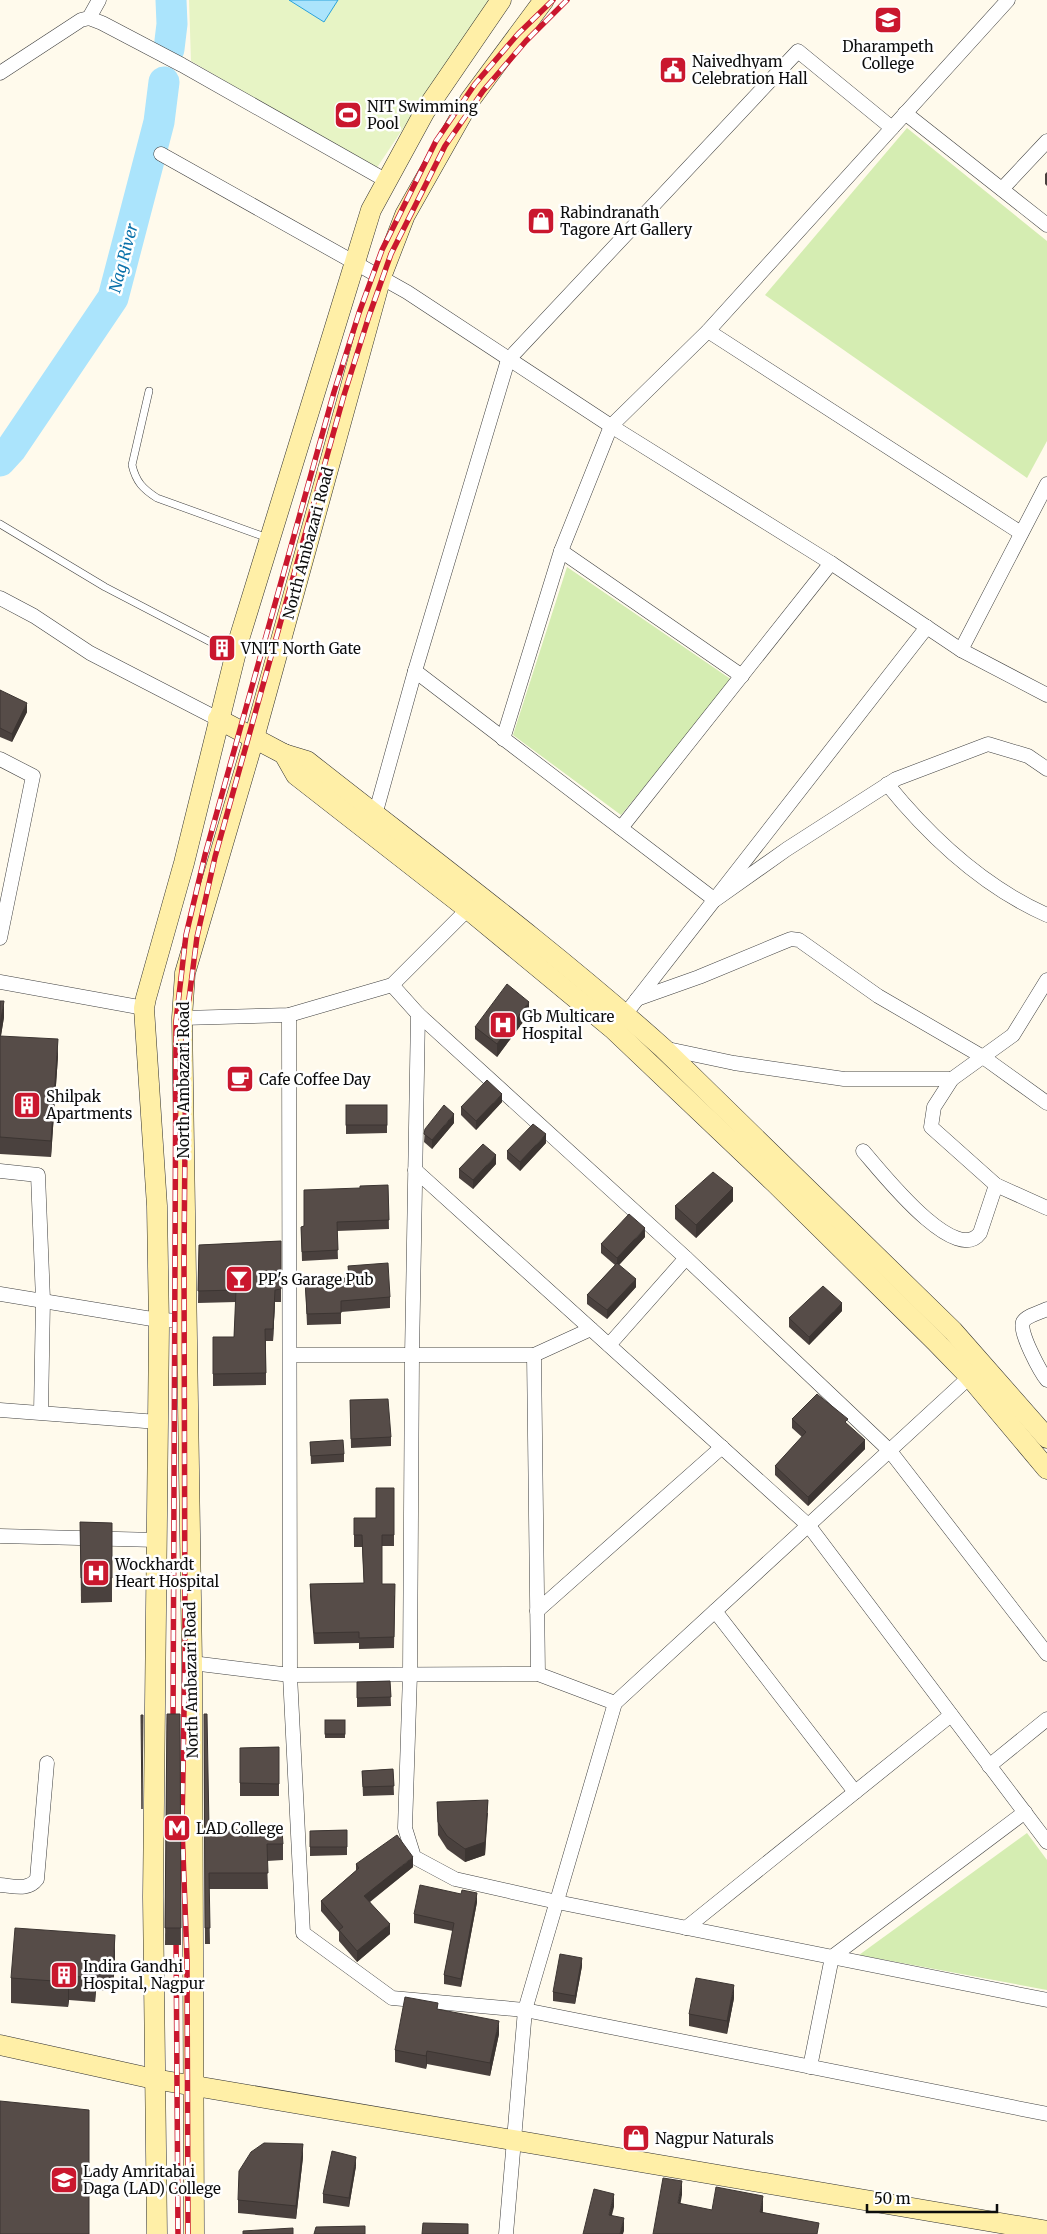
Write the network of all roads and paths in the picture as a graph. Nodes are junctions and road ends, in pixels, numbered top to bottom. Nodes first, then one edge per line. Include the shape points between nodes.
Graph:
1 (99, 0) edge
2 (501, 0) edge
3 (544, 0) edge
4 (1008, 0) edge
5 (89, 18) junction
6 (0, 73) edge
7 (905, 114) junction
8 (892, 128) junction
9 (1047, 141) edge
10 (161, 154) dead end
11 (388, 182) junction
12 (1002, 189) junction
13 (1047, 226) edge
14 (355, 262) junction
15 (381, 276) junction
16 (708, 331) junction
17 (508, 360) junction
18 (149, 391) dead end
19 (611, 426) junction
20 (1047, 484) edge
21 (0, 524) edge
22 (1021, 533) junction
23 (270, 539) junction
24 (561, 550) junction
25 (831, 563) junction
26 (0, 598) edge
27 (927, 627) junction
28 (960, 650) junction
29 (229, 652) junction
30 (414, 671) junction
31 (742, 676) junction
32 (1047, 695) edge
33 (218, 719) junction
34 (254, 738) junction
35 (503, 739) junction
36 (284, 754) junction
37 (0, 759) edge
38 (1047, 769) edge
39 (886, 784) junction
40 (375, 815) junction
41 (621, 828) junction
42 (6, 879) edge
43 (715, 900) junction
44 (474, 903) junction
45 (1047, 915) edge
46 (0, 938) edge
47 (1047, 980) edge
48 (0, 982) edge
49 (392, 985) junction
50 (144, 1008) junction
51 (418, 1014) junction
52 (625, 1014) junction
53 (289, 1015) junction
54 (182, 1018) junction
55 (663, 1048) junction
56 (983, 1057) junction
57 (952, 1079) junction
58 (1047, 1104) edge
59 (863, 1151) dead end
60 (415, 1170) junction
61 (0, 1171) edge
62 (996, 1185) junction
63 (1047, 1208) edge
64 (686, 1258) junction
65 (0, 1294) edge
66 (43, 1300) junction
67 (1047, 1309) edge
68 (158, 1320) junction
69 (186, 1321) junction
70 (591, 1329) junction
71 (609, 1345) junction
72 (290, 1355) junction
73 (534, 1355) junction
74 (412, 1356) junction
75 (976, 1370) junction
76 (1047, 1380) edge
77 (0, 1410) edge
78 (41, 1412) junction
79 (158, 1422) junction
80 (1047, 1438) edge
81 (722, 1447) junction
82 (890, 1451) junction
83 (1047, 1469) edge
84 (809, 1526) junction
85 (0, 1536) edge
86 (157, 1540) junction
87 (538, 1611) junction
88 (715, 1611) junction
89 (1047, 1654) edge
90 (192, 1663) junction
91 (410, 1674) junction
92 (538, 1674) junction
93 (290, 1675) junction
94 (615, 1703) junction
95 (951, 1715) junction
96 (1047, 1719) edge
97 (47, 1763) dead end
98 (990, 1766) junction
99 (855, 1792) junction
100 (1025, 1812) junction
101 (1047, 1842) edge
102 (0, 1885) edge
103 (557, 1902) junction
104 (686, 1928) junction
105 (832, 1957) junction
106 (1047, 2000) edge
107 (525, 2010) junction
108 (0, 2045) edge
109 (810, 2067) junction
110 (154, 2078) junction
111 (194, 2084) junction
112 (1047, 2114) edge
113 (514, 2140) junction
114 (1047, 2231) edge
115 (157, 2234) edge
116 (194, 2234) edge
117 (506, 2234) edge

1 - 5 street
2 - 11 main road, North Ambazari Road via 425,111
3 - 15 main road, North Ambazari Road via 470,100 405,215
4 - 7 street
5 - 6 street via 80,20
5 - 11 street via 182,65
7 - 8 street
7 - 12 street
8 - 16 street
8 - 17 street via 798,51
9 - 12 street
10 - 14 street
11 - 14 main road, North Ambazari Road via 371,210
12 - 13 street
14 - 15 street
14 - 23 main road, North Ambazari Road
15 - 17 street
15 - 34 main road, North Ambazari Road
16 - 19 street
16 - 22 street
17 - 19 street
17 - 30 street
18 - 23 lane via 132,466 144,490 157,498
19 - 24 street
19 - 25 street
20 - 22 street
21 - 29 lane via 105,587
22 - 28 street
23 - 29 main road, North Ambazari Road
24 - 31 street
24 - 35 street
25 - 27 street
25 - 31 street
26 - 33 street via 90,653
27 - 28 street
27 - 43 street
28 - 32 street
29 - 33 main road, North Ambazari Road
30 - 35 street
30 - 40 street
31 - 41 street
33 - 34 main road
33 - 50 main road, North Ambazari Road via 184,864
34 - 36 main road
34 - 54 main road, North Ambazari Road via 185,973
35 - 41 street
36 - 40 main road via 307,761
36 - 44 main road via 296,775
37 - 42 street via 33,776
38 - 39 street via 1028,756 988,744
39 - 43 street
39 - 45 street via 914,818 985,879 1022,904
40 - 44 main road
41 - 43 street
42 - 46 street
43 - 52 street
44 - 49 street
44 - 52 main road
47 - 56 street via 1013,1035
48 - 50 street
49 - 51 street
49 - 53 street
50 - 68 main road, North Ambazari Road via 157,1206
51 - 60 street
51 - 64 street
52 - 55 main road
52 - 56 street via 791,939 799,940 878,996
52 - 75 main road via 775,1183
53 - 54 street
53 - 72 street
54 - 69 main road, North Ambazari Road
55 - 57 street via 734,1063 844,1079
55 - 75 main road via 953,1331
56 - 57 street
56 - 58 street
57 - 62 street via 934,1107 931,1127
59 - 62 street via 920,1215 961,1240 970,1241 980,1233
60 - 70 street
60 - 74 street
61 - 66 street via 38,1175
62 - 63 street
64 - 71 street
64 - 82 street
65 - 66 street
66 - 68 street
66 - 78 street
67 - 76 street via 1023,1322 1022,1328
68 - 69 street
68 - 79 main road, North Ambazari Road
69 - 90 main road, North Ambazari Road
70 - 71 street
70 - 73 street
71 - 81 street
72 - 74 street
72 - 93 street
73 - 74 street
73 - 87 street
74 - 91 street
75 - 80 main road
75 - 82 street
75 - 83 main road
77 - 78 street
78 - 79 street
79 - 86 main road, North Ambazari Road
81 - 84 street
81 - 87 street
82 - 84 street
82 - 89 street
84 - 88 street
84 - 95 street
85 - 86 street
86 - 110 main road, North Ambazari Road
87 - 92 street
88 - 94 street
88 - 99 street
90 - 93 street
90 - 111 main road, North Ambazari Road
91 - 92 street
91 - 93 street
91 - 103 street via 405,1828 414,1857 456,1878
92 - 94 street
93 - 107 street via 303,1933 392,1998
94 - 103 street
95 - 98 street
95 - 99 street
96 - 98 street
97 - 102 street via 37,1879 25,1887
98 - 100 street
99 - 104 street
100 - 101 street
100 - 105 street
103 - 104 street
103 - 107 street
104 - 105 street
105 - 106 street
105 - 109 street
107 - 109 street
107 - 113 street
108 - 110 main road
109 - 112 street
110 - 111 main road
110 - 115 main road, North Ambazari Road
111 - 113 main road
111 - 116 main road, North Ambazari Road
113 - 114 main road
113 - 117 street

